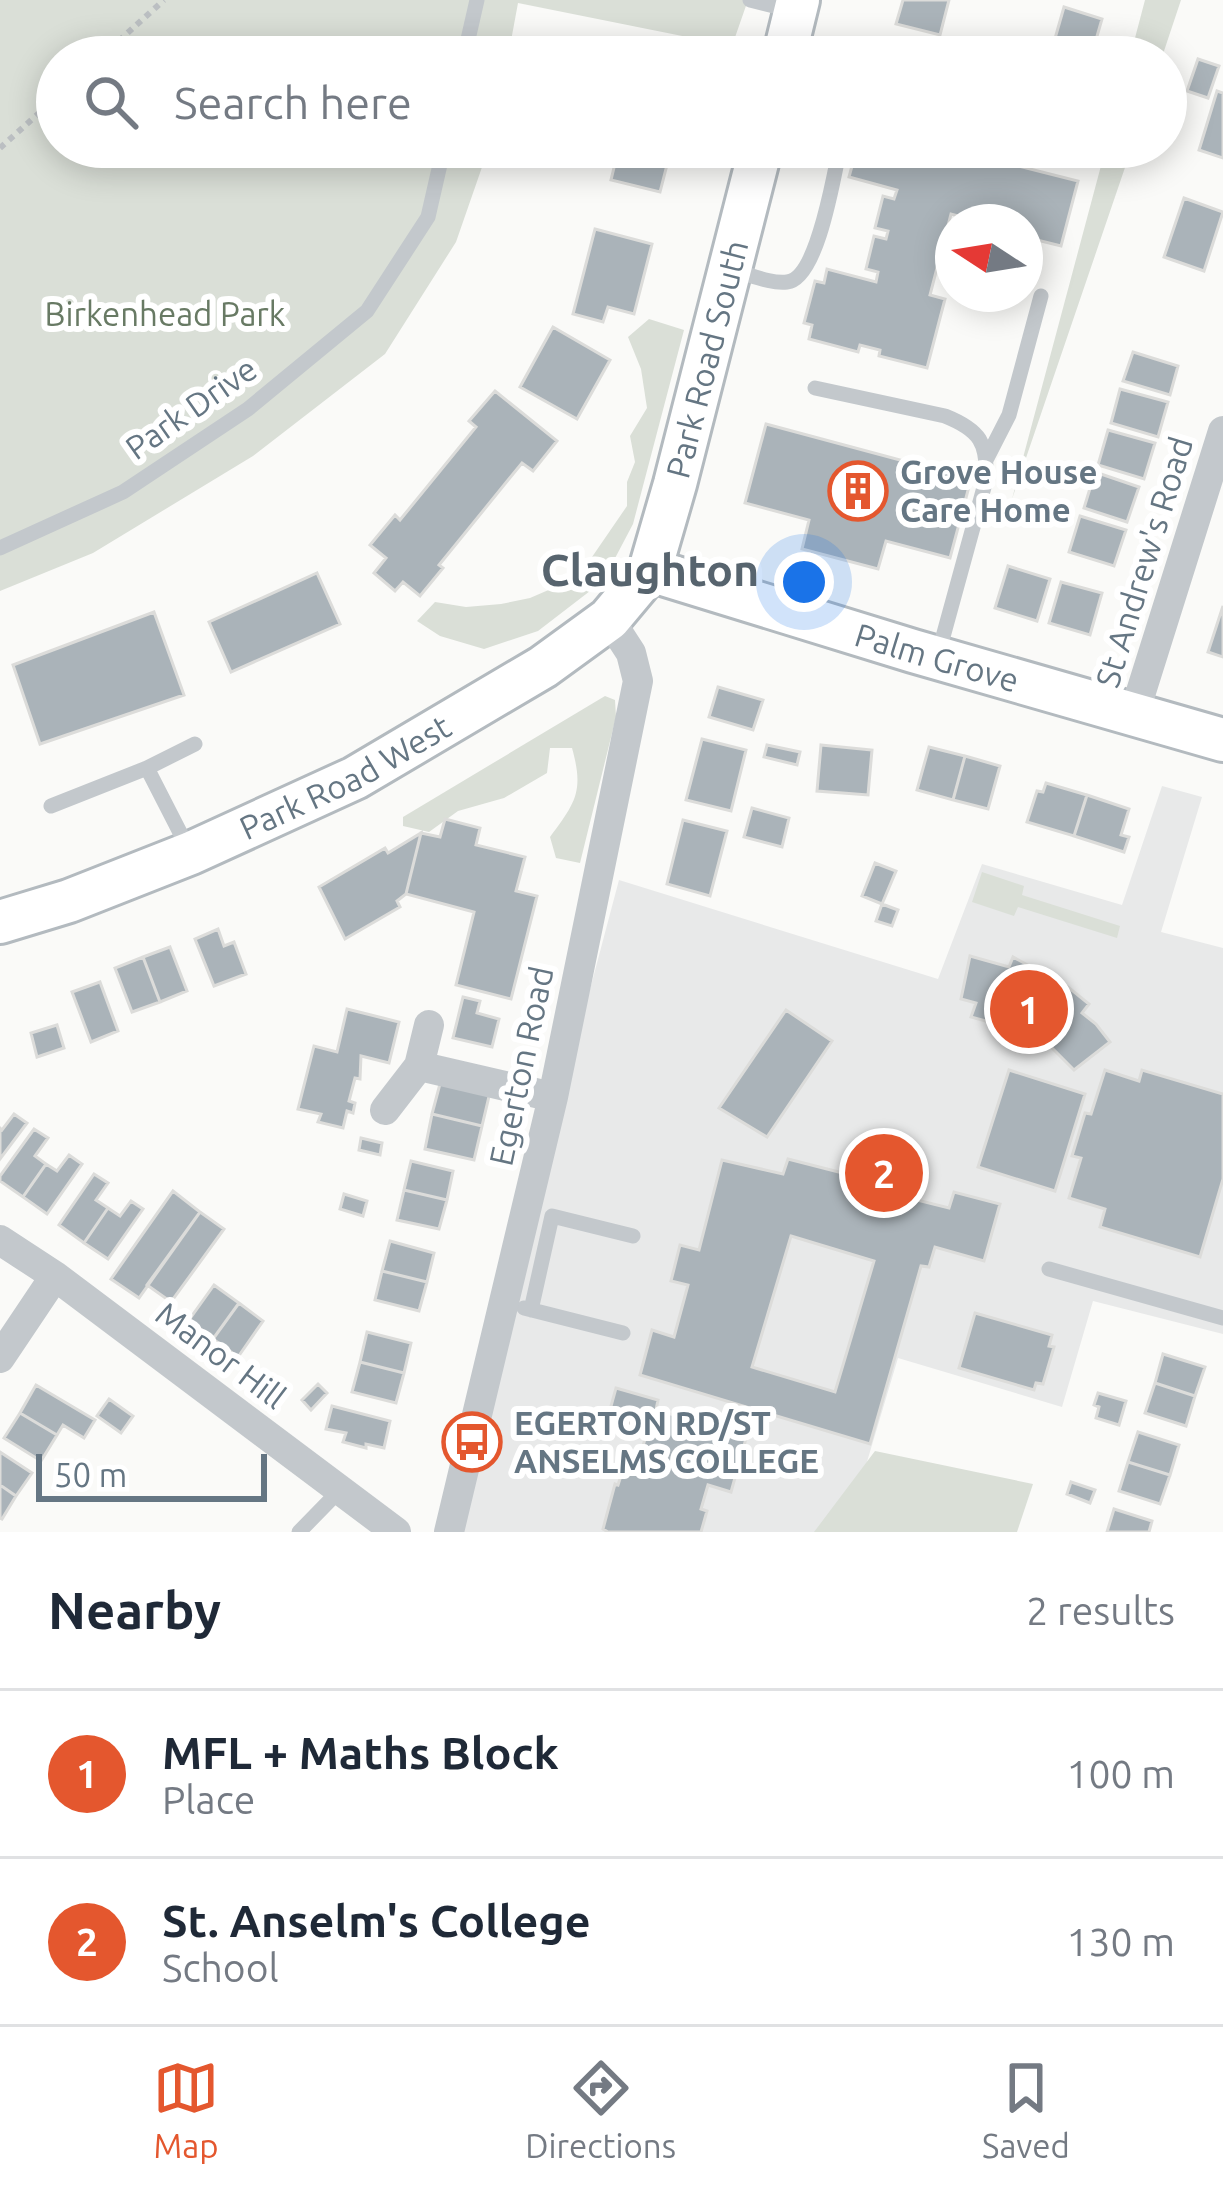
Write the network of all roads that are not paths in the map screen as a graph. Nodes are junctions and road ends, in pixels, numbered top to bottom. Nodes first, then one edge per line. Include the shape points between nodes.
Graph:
1 (477, 0) edge
2 (750, 0) edge
3 (797, 6) edge
4 (469, 36) edge
5 (789, 36) edge
6 (439, 168) edge
7 (755, 168) edge
8 (835, 168) edge
9 (729, 269) junction
10 (1037, 312) edge
11 (815, 388) dead end
12 (1223, 430) edge
13 (987, 458) junction
14 (0, 548) edge
15 (650, 570) junction
16 (609, 619) junction
17 (937, 658) junction
18 (1134, 715) junction
19 (1223, 740) edge
20 (195, 744) dead end
21 (147, 768) junction
22 (51, 806) dead end
23 (191, 853) junction
24 (0, 922) edge
25 (429, 1025) dead end
26 (419, 1066) junction
27 (553, 1097) junction
28 (385, 1110) dead end
29 (633, 1235) dead end
30 (0, 1240) edge
31 (1049, 1269) dead end
32 (55, 1276) junction
33 (517, 1306) junction
34 (1223, 1318) edge
35 (623, 1334) dead end
36 (0, 1358) edge
37 (340, 1490) junction
38 (299, 1532) edge
39 (396, 1532) edge
40 (449, 1532) edge

1 - 4 lane
2 - 3 lane
3 - 5 street
6 - 14 lane, Park Drive via 428,218 367,311 248,409 123,492
7 - 9 street, Park Road South
8 - 9 lane via 799,278 781,282
9 - 15 street, Park Road South
10 - 13 lane via 1009,415
11 - 13 lane via 966,424
12 - 18 street, St Andrew's Road
13 - 17 lane
15 - 16 street, Park Road West
15 - 17 street, Palm Grove
16 - 23 street, Park Road West via 355,778
16 - 27 street, Egerton Road via 638,681
17 - 18 street, Palm Grove
18 - 19 street, Palm Grove
20 - 21 lane
21 - 22 lane
21 - 23 lane
23 - 24 street, Park Road West
25 - 26 street
26 - 27 street
26 - 28 street
27 - 33 street, Egerton Road
29 - 33 lane via 552,1216
30 - 32 street, Manor Hill
31 - 34 lane
32 - 36 street
32 - 37 street, Manor Hill
33 - 35 lane
33 - 40 street, Egerton Road
37 - 38 lane
37 - 39 street, Manor Hill

